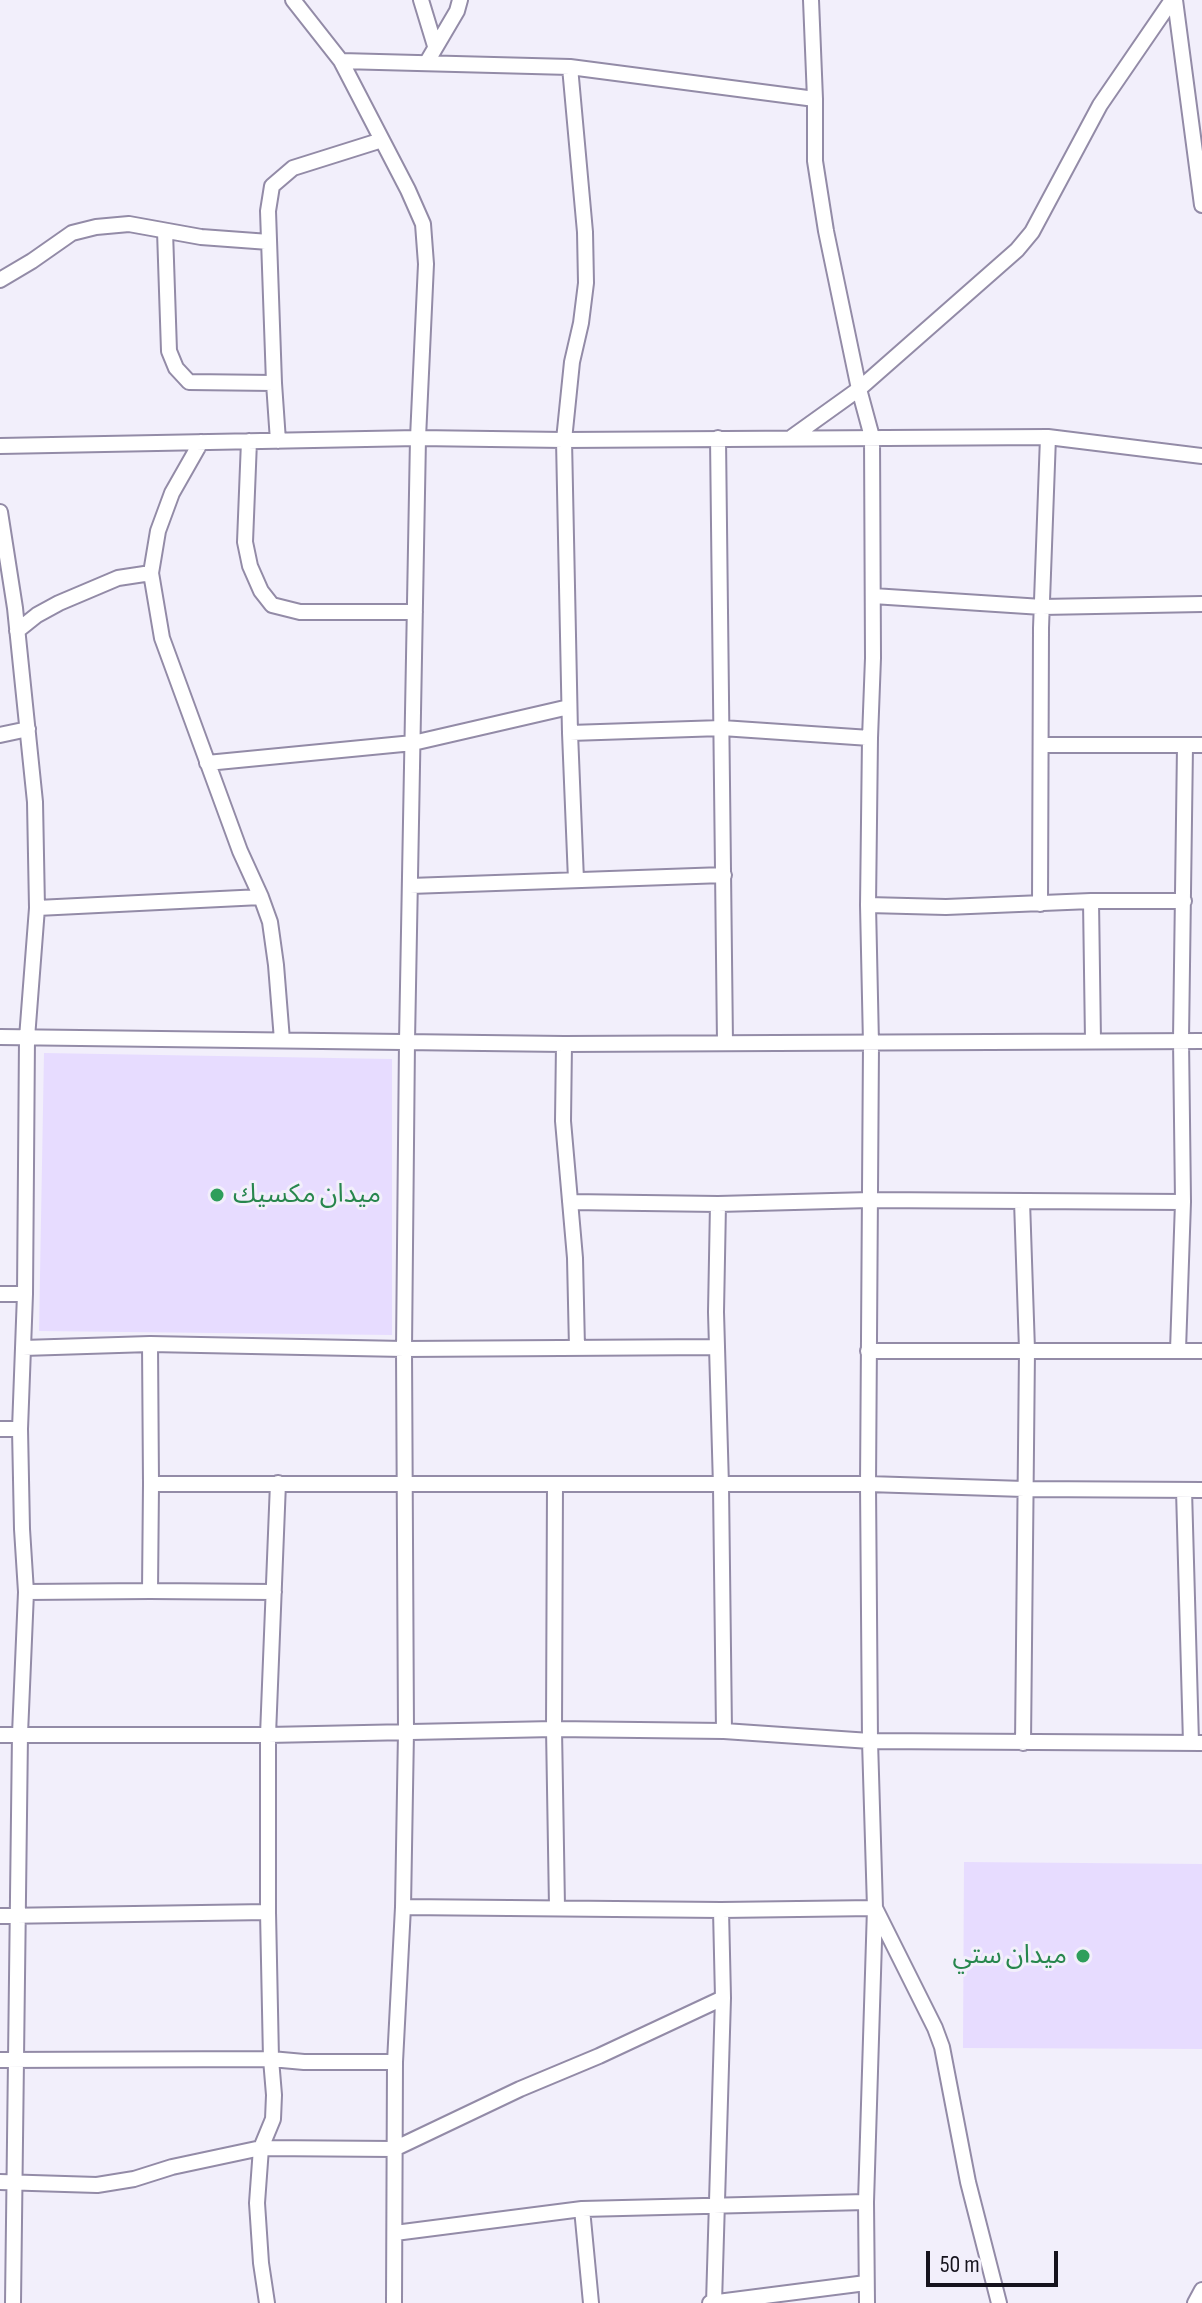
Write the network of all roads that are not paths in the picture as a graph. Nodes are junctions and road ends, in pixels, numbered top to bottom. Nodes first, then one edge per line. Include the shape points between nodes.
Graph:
1 (293, 0) edge
2 (421, 0) edge
3 (460, 0) edge
4 (811, 0) edge
5 (1174, 0) edge
6 (435, 46) junction
7 (341, 61) junction
8 (427, 62) junction
9 (570, 67) junction
10 (815, 99) junction
11 (382, 140) junction
12 (1202, 205) edge
13 (165, 231) junction
14 (269, 242) junction
15 (0, 280) edge
16 (274, 383) junction
17 (859, 389) junction
18 (792, 437) junction
19 (872, 437) junction
20 (1048, 437) junction
21 (418, 438) junction
22 (718, 438) junction
23 (564, 440) junction
24 (249, 441) junction
25 (278, 441) junction
26 (201, 442) junction
27 (0, 446) edge
28 (1202, 456) edge
29 (0, 512) edge
30 (151, 573) junction
31 (873, 596) junction
32 (1202, 604) edge
33 (1042, 607) junction
34 (8, 609) edge
35 (415, 612) junction
36 (17, 631) junction
37 (569, 707) junction
38 (722, 728) junction
39 (28, 729) junction
40 (570, 733) junction
41 (0, 735) edge
42 (870, 738) junction
43 (413, 743) junction
44 (1041, 745) junction
45 (1202, 745) edge
46 (1185, 746) junction
47 (207, 763) junction
48 (724, 875) junction
49 (576, 880) junction
50 (410, 886) junction
51 (261, 897) junction
52 (1091, 901) junction
53 (1184, 901) junction
54 (1040, 904) junction
55 (868, 905) junction
56 (37, 908) junction
57 (0, 1037) edge
58 (27, 1038) junction
59 (1181, 1039) junction
60 (282, 1040) junction
61 (407, 1041) junction
62 (1093, 1041) junction
63 (1202, 1041) edge
64 (725, 1043) junction
65 (564, 1044) junction
66 (871, 1044) junction
67 (870, 1200) junction
68 (1022, 1201) junction
69 (570, 1202) junction
70 (1183, 1202) junction
71 (718, 1204) junction
72 (0, 1294) edge
73 (25, 1294) junction
74 (150, 1344) junction
75 (717, 1347) junction
76 (23, 1348) junction
77 (577, 1348) junction
78 (404, 1349) junction
79 (1027, 1350) junction
80 (1178, 1350) junction
81 (868, 1351) junction
82 (1202, 1351) edge
83 (0, 1429) edge
84 (20, 1429) junction
85 (278, 1483) junction
86 (405, 1483) junction
87 (151, 1484) junction
88 (555, 1484) junction
89 (868, 1484) junction
90 (721, 1486) junction
91 (1024, 1489) junction
92 (1184, 1490) junction
93 (1202, 1490) edge
94 (150, 1591) junction
95 (26, 1592) junction
96 (274, 1592) junction
97 (554, 1729) junction
98 (724, 1731) junction
99 (406, 1732) junction
100 (20, 1734) junction
101 (0, 1735) edge
102 (268, 1735) junction
103 (870, 1741) junction
104 (1023, 1743) junction
105 (1196, 1743) edge
106 (403, 1907) junction
107 (557, 1907) junction
108 (875, 1908) junction
109 (721, 1910) junction
110 (268, 1912) junction
111 (0, 1916) edge
112 (18, 1917) junction
113 (723, 1998) junction
114 (17, 2059) junction
115 (271, 2059) junction
116 (0, 2060) edge
117 (395, 2062) junction
118 (261, 2148) junction
119 (394, 2149) junction
120 (0, 2182) edge
121 (16, 2183) junction
122 (866, 2202) junction
123 (718, 2206) junction
124 (582, 2209) junction
125 (395, 2233) junction
126 (866, 2283) junction
127 (1202, 2290) edge
128 (13, 2303) edge
129 (267, 2303) edge
130 (394, 2303) edge
131 (591, 2303) edge
132 (713, 2303) edge
133 (867, 2303) edge
134 (1000, 2303) edge
135 (1195, 2303) edge

1 - 7 street
2 - 6 street
3 - 6 street
4 - 10 street
5 - 12 street
5 - 17 street via 1100,105 1032,232
6 - 8 street
7 - 8 street
7 - 11 street
8 - 9 street
9 - 10 street
9 - 23 street via 586,283
10 - 17 street via 817,175
11 - 14 street via 293,168 272,186
11 - 21 street via 423,224
13 - 14 street
13 - 15 street via 129,224 72,233
13 - 16 street via 169,351 176,368 189,382
14 - 16 street
16 - 25 street
17 - 18 street
17 - 19 street
18 - 19 street
18 - 22 street
19 - 20 street
19 - 31 street
20 - 28 street
20 - 33 street
21 - 23 street
21 - 25 street
21 - 35 street
22 - 23 street
22 - 38 street
23 - 37 street
24 - 25 street
24 - 26 street
24 - 35 street via 245,542 250,566 272,605 300,612
26 - 27 street
26 - 30 street via 172,493
29 - 34 street
30 - 36 street via 118,578 59,603
30 - 47 street via 162,638
31 - 33 street
31 - 42 street
32 - 33 street
33 - 44 street
34 - 36 street
35 - 43 street
36 - 39 street
37 - 40 street
37 - 43 street
38 - 40 street
38 - 42 street
38 - 48 street
39 - 41 street
39 - 56 street
40 - 49 street
42 - 55 street
43 - 47 street
43 - 50 street
44 - 46 street
44 - 54 street
45 - 46 street
46 - 53 street
47 - 51 street
48 - 49 street
48 - 64 street
49 - 50 street
50 - 61 street
51 - 56 street
51 - 60 street via 270,922
52 - 53 street
52 - 54 street
52 - 62 street
53 - 59 street
54 - 55 street
55 - 66 street
56 - 58 street
57 - 58 street
58 - 60 street
58 - 73 street
59 - 62 street
59 - 63 street
59 - 70 street
60 - 61 street
61 - 65 street
61 - 78 street
62 - 66 street
64 - 65 street
64 - 66 street
65 - 69 street
66 - 67 street
67 - 68 street
67 - 71 street
67 - 81 street
68 - 70 street
68 - 79 street
69 - 71 street
69 - 77 street
70 - 80 street
71 - 75 street
72 - 73 street
73 - 76 street
74 - 76 street
74 - 78 street
74 - 87 street
75 - 77 street
75 - 90 street
76 - 84 street
77 - 78 street
78 - 86 street
79 - 80 street
79 - 81 street
79 - 91 street
80 - 82 street
81 - 89 street
83 - 84 street
84 - 95 street
85 - 86 street
85 - 87 street
85 - 96 street
86 - 88 street
86 - 99 street
87 - 94 street
88 - 90 street
88 - 97 street
89 - 90 street
89 - 91 street
89 - 103 street
90 - 98 street
91 - 92 street
91 - 104 street
92 - 93 street
92 - 105 street
94 - 95 street
94 - 96 street
95 - 100 street
96 - 102 street
97 - 98 street
97 - 99 street
97 - 107 street
98 - 103 street
99 - 102 street
99 - 106 street
100 - 101 street
100 - 102 street
100 - 112 street
102 - 110 street
103 - 104 street
103 - 108 street
104 - 105 street
106 - 107 street
106 - 117 street
107 - 109 street
108 - 109 street
108 - 122 street
108 - 134 street via 942,2047 968,2182
109 - 113 street
110 - 112 street
110 - 115 street
111 - 112 street
112 - 114 street
113 - 119 street
113 - 123 street
114 - 115 street
114 - 116 street
114 - 121 street
115 - 117 street
115 - 118 street via 273,2119
117 - 119 street
118 - 119 street
118 - 121 street via 97,2185
118 - 129 street via 257,2203
119 - 125 street
120 - 121 street
121 - 128 street
122 - 123 street
122 - 126 street
123 - 124 street
123 - 132 street
124 - 125 street
124 - 131 street
125 - 130 street
126 - 132 street
126 - 133 street
127 - 135 street

